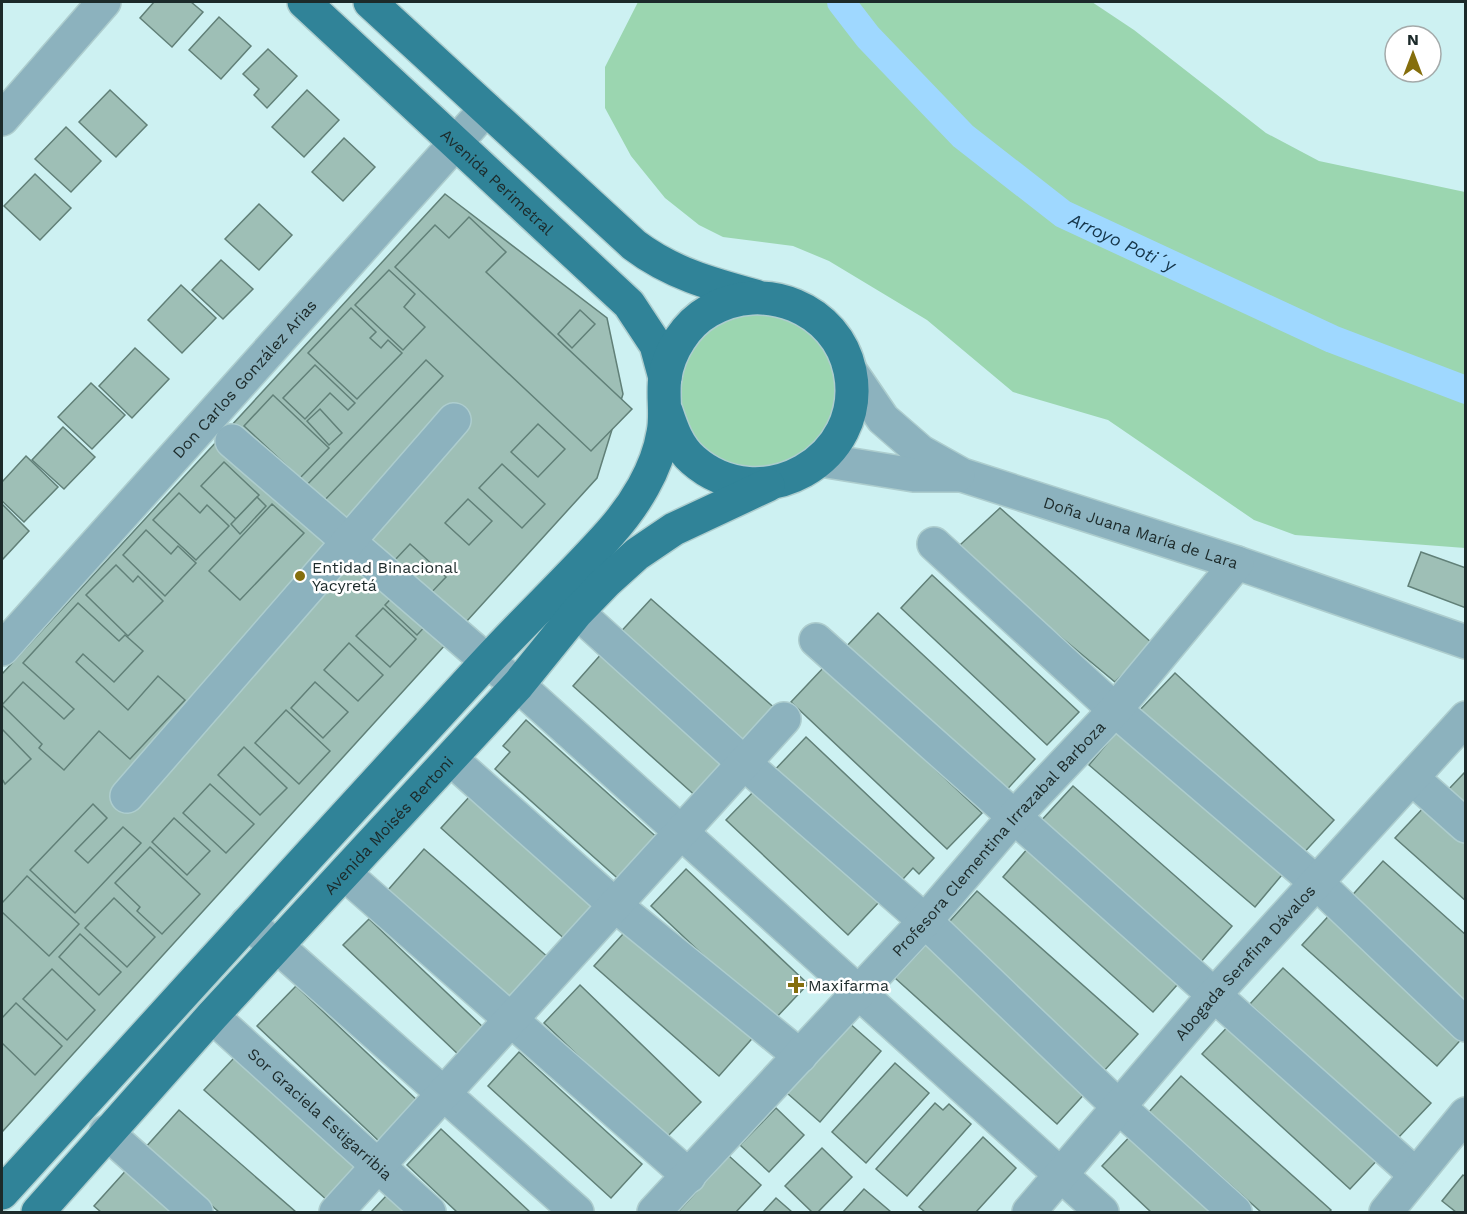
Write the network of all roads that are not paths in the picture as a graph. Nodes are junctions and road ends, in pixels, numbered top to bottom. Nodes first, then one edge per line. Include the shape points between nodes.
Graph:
1 (104, 2) edge
2 (304, 2) edge
3 (370, 2) edge
4 (486, 109) junction
5 (2, 119) edge
6 (454, 142) junction
7 (757, 297) junction
8 (850, 372) junction
9 (665, 378) junction
10 (666, 411) junction
11 (453, 420) dead end
12 (231, 441) dead end
13 (821, 460) junction
14 (962, 476) junction
15 (772, 483) junction
16 (348, 539) junction
17 (934, 544) dead end
18 (1237, 564) junction
19 (577, 612) junction
20 (816, 640) dead end
21 (1466, 642) edge
22 (2, 649) edge
23 (487, 662) junction
24 (518, 685) junction
25 (1115, 710) junction
26 (1466, 718) edge
27 (784, 719) dead end
28 (451, 759) junction
29 (745, 764) junction
30 (1412, 778) junction
31 (127, 796) dead end
32 (1013, 818) junction
33 (1466, 826) edge
34 (682, 832) junction
35 (345, 874) junction
36 (1317, 883) junction
37 (616, 906) junction
38 (925, 921) junction
39 (247, 923) junction
40 (277, 945) junction
41 (858, 994) junction
42 (1214, 995) junction
43 (212, 1016) junction
44 (512, 1021) junction
45 (1466, 1025) edge
46 (800, 1056) junction
47 (442, 1094) junction
48 (1119, 1107) junction
49 (1466, 1114) edge
50 (106, 1132) junction
51 (377, 1167) junction
52 (1061, 1175) junction
53 (1416, 1175) junction
54 (689, 1176) junction
55 (5, 1182) edge
56 (41, 1212) edge
57 (196, 1212) edge
58 (336, 1212) edge
59 (429, 1212) edge
60 (577, 1212) edge
61 (654, 1212) edge
62 (1029, 1212) edge
63 (1102, 1212) edge
64 (1235, 1212) edge
65 (1386, 1212) edge

1 - 5 street
2 - 6 main road, Avenida Perimetral
3 - 4 main road
4 - 6 street, Don Carlos González Arias
4 - 7 main road via 658,263 687,277
6 - 9 main road, Avenida Perimetral via 629,304 656,345
6 - 22 street, Don Carlos González Arias
7 - 8 main road, Avenida Moisés Bertoni via 783,300 807,310 837,341
7 - 9 main road, Avenida Moisés Bertoni via 730,301 706,312 686,330 672,352
8 - 13 main road, Avenida Moisés Bertoni via 851,405 841,435
8 - 14 street, Doña Juana María de Lara via 883,419 921,452
9 - 10 main road, Avenida Moisés Bertoni
10 - 15 main road, Avenida Moisés Bertoni via 676,438 693,460 717,475 741,482
10 - 23 main road, Avenida Moisés Bertoni via 656,458 629,508 612,531
11 - 16 street
12 - 16 street
13 - 14 street via 914,475
13 - 15 main road, Avenida Moisés Bertoni via 806,471
14 - 18 street, Doña Juana María de Lara
15 - 19 main road, Avenida Moisés Bertoni via 674,529 646,547
16 - 23 street
16 - 31 street
17 - 25 street
18 - 21 street, Doña Juana María de Lara
18 - 25 street, Profesora Clementina Irrazabal Barboza
19 - 24 main road, Avenida Moisés Bertoni
19 - 29 street
20 - 32 street
23 - 24 street
23 - 39 main road, Avenida Moisés Bertoni
24 - 28 main road, Avenida Moisés Bertoni
24 - 34 street
25 - 32 street, Profesora Clementina Irrazabal Barboza
25 - 36 street
26 - 30 street, Abogada Serafina Dávalos
27 - 29 street
28 - 35 main road, Avenida Moisés Bertoni
28 - 37 street
29 - 34 street
29 - 38 street
30 - 33 street
30 - 36 street, Abogada Serafina Dávalos
32 - 38 street, Profesora Clementina Irrazabal Barboza
32 - 42 street
34 - 37 street
34 - 41 street
35 - 40 main road, Avenida Moisés Bertoni
35 - 44 street
36 - 42 street, Abogada Serafina Dávalos
36 - 45 street
37 - 44 street
37 - 46 street
38 - 41 street, Profesora Clementina Irrazabal Barboza
38 - 48 street
39 - 40 street
39 - 55 main road, Avenida Moisés Bertoni
40 - 43 main road, Avenida Moisés Bertoni
40 - 47 street
41 - 46 street, Profesora Clementina Irrazabal Barboza
41 - 52 street
42 - 48 street, Abogada Serafina Dávalos
42 - 53 street
43 - 50 main road, Avenida Moisés Bertoni
43 - 51 street, Sor Graciela Estigarribia
44 - 47 street
44 - 54 street
46 - 54 street, Profesora Clementina Irrazabal Barboza
47 - 51 street
47 - 60 street
48 - 52 street, Abogada Serafina Dávalos
48 - 64 street
49 - 53 street
50 - 56 main road, Avenida Moisés Bertoni
50 - 57 street
51 - 58 street
51 - 59 street, Sor Graciela Estigarribia
52 - 62 street, Abogada Serafina Dávalos
52 - 63 street
53 - 65 street
54 - 61 street, Profesora Clementina Irrazabal Barboza
55 - 56 street

